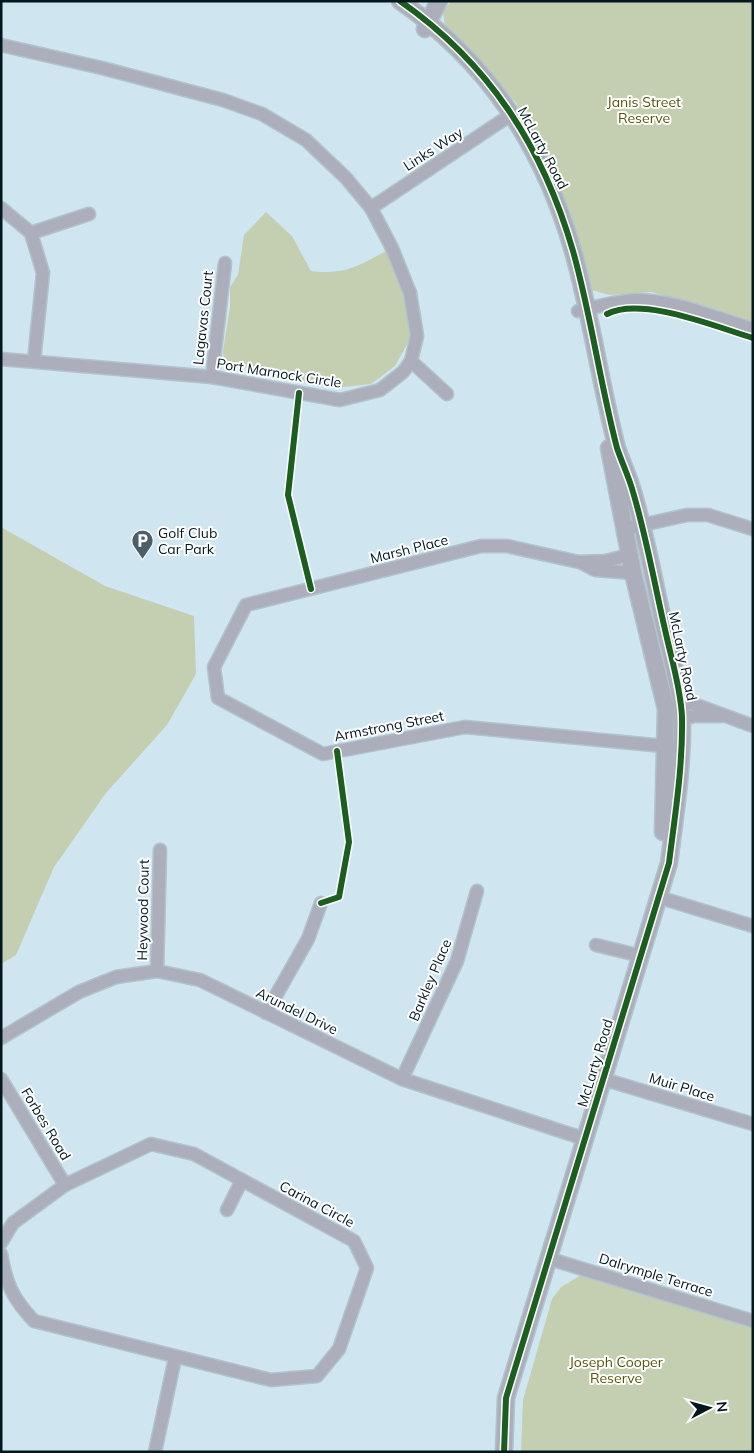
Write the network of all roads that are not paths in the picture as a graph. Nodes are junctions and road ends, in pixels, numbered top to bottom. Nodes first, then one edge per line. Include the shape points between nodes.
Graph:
1 (387, 1) edge
2 (400, 1) edge
3 (430, 1) edge
4 (439, 1) edge
5 (414, 15) junction
6 (428, 26) junction
7 (1, 45) edge
8 (508, 117) junction
9 (1, 208) edge
10 (371, 208) junction
11 (89, 214) dead end
12 (31, 233) junction
13 (225, 264) dead end
14 (582, 310) junction
15 (753, 329) edge
16 (1, 359) edge
17 (34, 361) junction
18 (411, 362) junction
19 (212, 377) junction
20 (447, 394) dead end
21 (641, 525) junction
22 (624, 529) junction
23 (753, 529) edge
24 (579, 562) junction
25 (650, 562) junction
26 (631, 564) junction
27 (246, 605) joint
28 (677, 709) junction
29 (721, 716) junction
30 (753, 726) edge
31 (674, 747) junction
32 (160, 850) dead end
33 (477, 891) dead end
34 (658, 897) junction
35 (321, 903) dead end
36 (753, 926) edge
37 (596, 944) dead end
38 (641, 956) junction
39 (157, 971) junction
40 (266, 1012) junction
41 (1, 1038) edge
42 (402, 1078) junction
43 (1, 1079) edge
44 (603, 1079) junction
45 (753, 1124) edge
46 (585, 1139) junction
47 (242, 1180) junction
48 (65, 1185) junction
49 (227, 1210) dead end
50 (1, 1243) edge
51 (1, 1254) edge
52 (550, 1258) junction
53 (753, 1321) edge
54 (175, 1358) junction
55 (155, 1452) edge
56 (504, 1452) edge

1 - 5 street, McLarty Road
2 - 5 street, McLarty Road
3 - 5 street
4 - 6 street
5 - 6 street, McLarty Road
6 - 8 street, McLarty Road via 469,59
7 - 10 street via 214,98 262,114 306,140 346,178
8 - 10 street, Links Way
8 - 14 street, McLarty Road via 536,155 555,195 573,252
9 - 12 street
10 - 18 street via 410,292 417,336
11 - 12 street
12 - 17 street via 43,273
13 - 19 street, Lagavas Court
14 - 15 street via 628,301 656,302
14 - 21 street, McLarty Road
14 - 22 street, McLarty Road
16 - 17 street, Port Marnock Circle
17 - 19 street, Port Marnock Circle
18 - 19 street, Port Marnock Circle via 380,390 340,400
18 - 20 street
21 - 22 street
21 - 23 street via 687,515 708,515
21 - 25 street, McLarty Road
22 - 26 street, McLarty Road
24 - 26 street, Marsh Place
24 - 26 street, Marsh Place via 595,570
24 - 27 street, Marsh Place via 507,546 481,546
25 - 26 street
25 - 28 street, McLarty Road
26 - 28 street, McLarty Road
27 - 31 street, Armstrong Street via 214,668 218,698 323,754 465,726
28 - 29 street via 695,716
28 - 29 street via 710,709
28 - 31 street, McLarty Road
29 - 30 street
31 - 34 street, McLarty Road via 669,863
32 - 39 street, Heywood Court
33 - 42 street, Barkley Place via 457,961
34 - 36 street
34 - 38 street, McLarty Road
35 - 40 street via 308,939
37 - 38 street
38 - 44 street, McLarty Road
39 - 40 street, Arundel Drive via 200,980
39 - 41 street, Arundel Drive via 116,977 79,992
40 - 42 street, Arundel Drive
42 - 46 street, Arundel Drive
43 - 48 street, Forbes Road
44 - 45 street, Muir Place
44 - 46 street, McLarty Road
46 - 52 street, McLarty Road
47 - 48 street, Carina Circle via 194,1154 151,1144
47 - 49 street
47 - 54 street, Carina Circle via 354,1241 367,1268 339,1349 317,1376 271,1380
48 - 50 street, Carina Circle via 13,1223
51 - 54 street, Carina Circle via 4,1275 17,1303 34,1321
52 - 53 street, Dalrymple Terrace
52 - 56 street, McLarty Road via 506,1398
54 - 55 street

